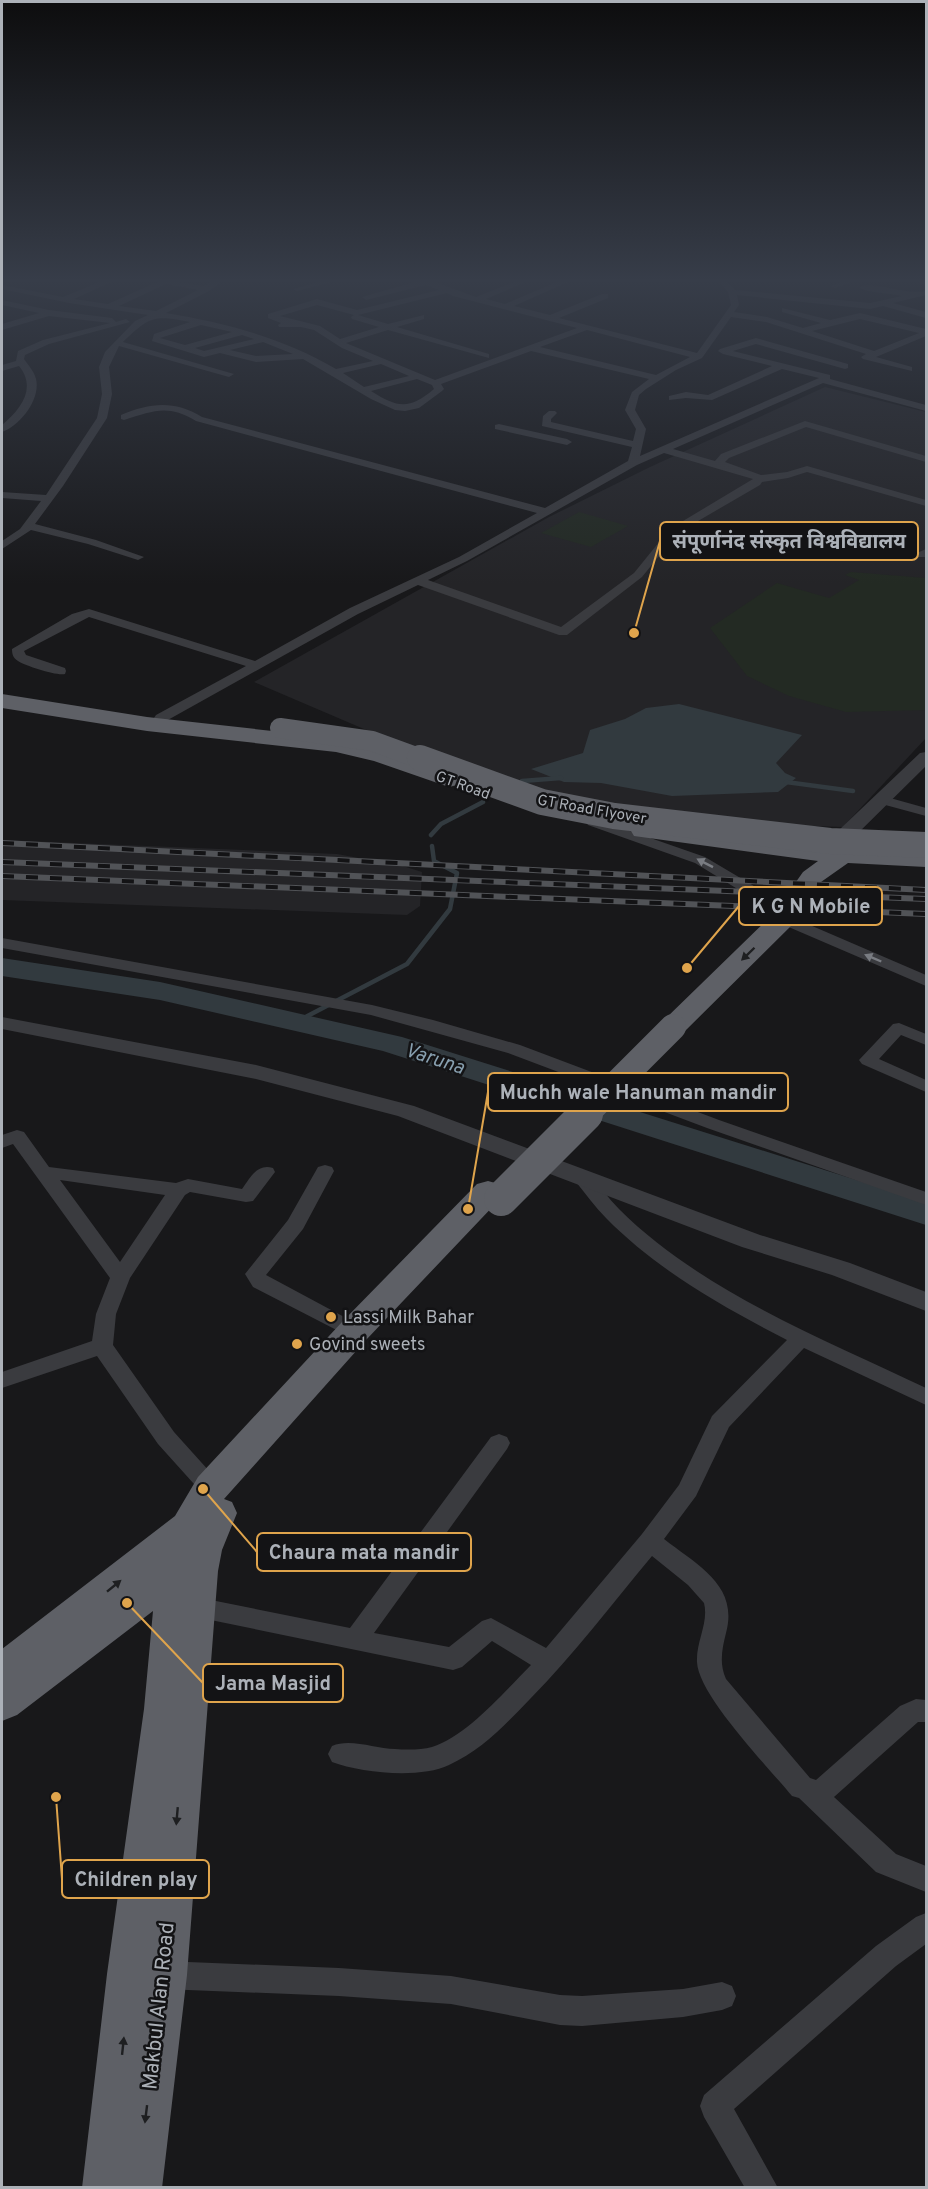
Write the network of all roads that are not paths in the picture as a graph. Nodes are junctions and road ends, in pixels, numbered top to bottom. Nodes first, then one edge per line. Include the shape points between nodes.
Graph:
1 (31, 380) edge
2 (105, 380) edge
3 (348, 380) edge
4 (402, 380) edge
5 (428, 380) edge
6 (443, 380) edge
7 (654, 380) edge
8 (749, 380) edge
9 (822, 380) edge
10 (829, 380) edge
11 (435, 383) junction
12 (700, 387) dead end
13 (363, 390) junction
14 (723, 392) junction
15 (927, 394) edge
16 (672, 398) dead end
17 (906, 404) junction
18 (927, 408) edge
19 (552, 413) dead end
20 (124, 417) dead end
21 (4, 426) edge
22 (499, 428) dead end
23 (597, 436) junction
24 (637, 445) junction
25 (663, 450) junction
26 (927, 459) edge
27 (633, 463) junction
28 (723, 466) junction
29 (758, 479) junction
30 (3, 498) edge
31 (49, 498) junction
32 (927, 503) edge
33 (546, 512) junction
34 (28, 526) junction
35 (2, 546) edge
36 (138, 557) dead end
37 (417, 581) junction
38 (255, 665) junction
39 (60, 671) dead end
40 (2, 694) edge
41 (2, 701) edge
42 (161, 718) junction
43 (227, 728) junction
44 (927, 757) edge
45 (927, 774) edge
46 (890, 802) junction
47 (927, 812) edge
48 (593, 822) junction
49 (927, 845) edge
50 (837, 851) junction
51 (927, 860) edge
52 (778, 912) junction
53 (2, 943) edge
54 (927, 981) edge
55 (2, 1023) edge
56 (927, 1040) edge
57 (927, 1087) edge
58 (2, 1142) edge
59 (325, 1171) dead end
60 (44, 1172) junction
61 (266, 1172) dead end
62 (583, 1178) junction
63 (178, 1190) junction
64 (495, 1195) junction
65 (927, 1198) edge
66 (120, 1277) junction
67 (927, 1302) edge
68 (354, 1331) junction
69 (802, 1336) junction
70 (102, 1346) junction
71 (2, 1380) edge
72 (927, 1397) edge
73 (499, 1443) dead end
74 (211, 1488) junction
75 (188, 1527) junction
76 (650, 1542) junction
77 (186, 1588) junction
78 (354, 1640) junction
79 (549, 1663) junction
80 (2, 1673) edge
81 (2, 1702) edge
82 (927, 1711) edge
83 (341, 1754) dead end
84 (809, 1791) junction
85 (927, 1879) edge
86 (927, 1927) edge
87 (147, 1975) junction
88 (722, 1996) dead end
89 (108, 2187) edge
90 (136, 2187) edge
91 (763, 2187) edge

1 - 21 street via 31,392 22,410
2 - 31 street via 102,418
3 - 13 street
4 - 13 street
5 - 11 street
6 - 11 street
7 - 24 street via 632,400 630,410 641,429
8 - 14 street
9 - 25 street
10 - 17 street
11 - 13 street via 439,389 415,407 384,404
12 - 14 street
14 - 16 street via 706,398
15 - 17 street
17 - 18 street
19 - 23 street via 546,424
20 - 33 street via 144,409 170,406 199,419
22 - 23 street via 573,443
23 - 24 street
24 - 27 street
25 - 27 street
25 - 28 street
26 - 28 street via 805,424 725,456 718,462
27 - 33 street
28 - 29 street
29 - 32 street via 807,469
29 - 37 street via 682,526 638,575 563,632
30 - 31 street
31 - 34 street
33 - 37 street
34 - 35 street
34 - 36 street
37 - 38 street
38 - 39 street via 89,613 18,649 21,658
38 - 42 street
40 - 42 highway, GT Road
41 - 43 highway, GT Road via 147,724
42 - 43 highway, GT Road
43 - 48 highway, GT Road via 361,750 522,806
43 - 49 highway, GT Road Flyover, bridge via 280,728 372,741 542,802 604,814 830,841
43 - 50 highway via 248,720 339,729 387,739 590,806 819,836
44 - 46 street
45 - 46 street
46 - 47 street
46 - 50 street
48 - 50 highway, GT Road via 720,843
52 -> 48 street via 700,860
50 - 51 highway, GT Road
50 - 52 highway, Makbul Alan Road
54 -> 52 street
52 - 64 highway, Makbul Alan Road, bridge
53 - 65 street via 372,1010 427,1024 513,1049
55 - 62 street via 315,1084 406,1111
56 - 57 street via 899,1028 868,1060
58 - 60 street via 16,1136
59 - 68 street via 296,1224 255,1274 260,1282
60 - 63 street
60 - 66 street
61 - 63 street via 246,1196 188,1185
62 - 67 street
62 - 69 street via 614,1215 669,1261 747,1309
63 - 66 street
64 - 68 highway, Makbul Alan Road
64 - 77 highway, Makbul Alan Road via 221,1507
66 - 70 street via 106,1314
68 - 74 highway, Makbul Alan Road
69 - 72 street
69 - 76 street via 720,1422 688,1490
70 - 71 street
70 - 74 street via 166,1438
73 - 78 street
74 - 75 highway, Makbul Alan Road
75 - 77 highway, Makbul Alan Road via 178,1554
80 -> 75 highway
76 - 79 street
76 - 84 street via 716,1600 710,1676 795,1781
77 - 78 street
77 - 81 highway
77 - 87 highway, Makbul Alan Road via 165,1708
78 - 79 street via 453,1659 491,1628
79 - 83 street via 484,1730 440,1757 393,1761
82 - 84 street via 909,1714 822,1791
84 - 85 street via 886,1863
86 - 91 street via 886,1956 715,2106
87 - 88 street via 451,1990 582,2011 683,2004
89 -> 87 highway, Makbul Alan Road
87 -> 90 highway, Makbul Alan Road

